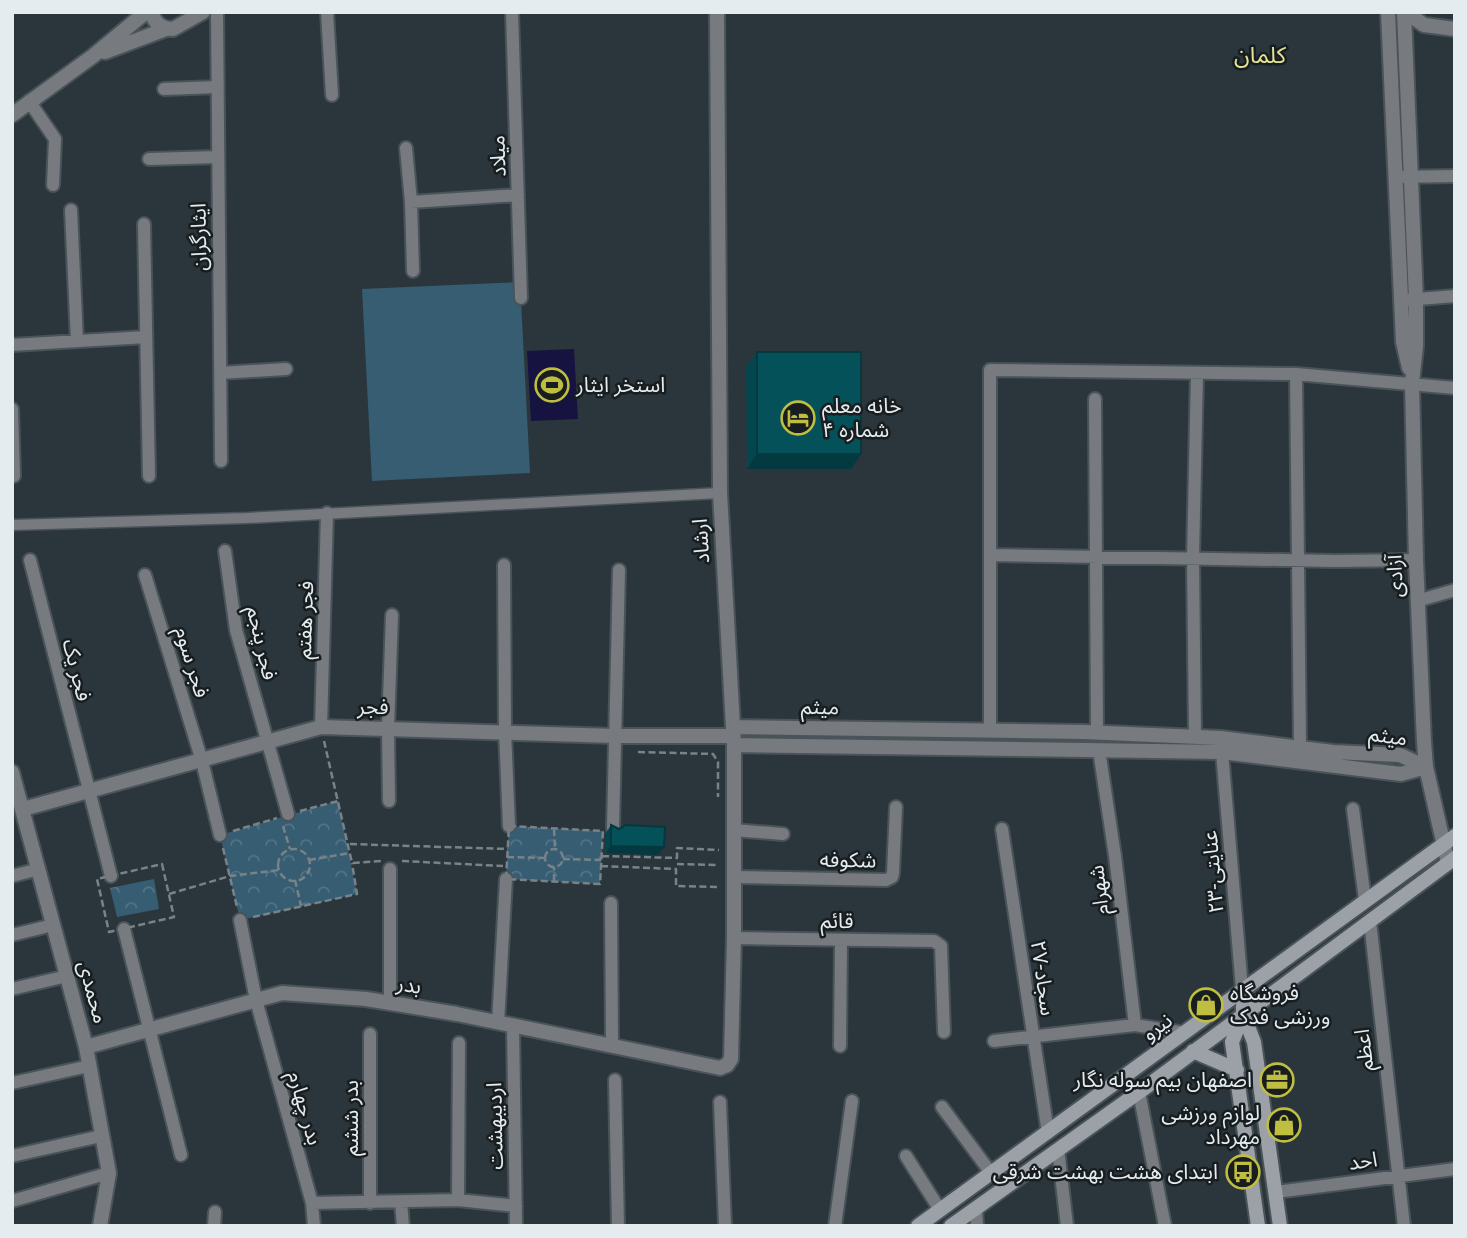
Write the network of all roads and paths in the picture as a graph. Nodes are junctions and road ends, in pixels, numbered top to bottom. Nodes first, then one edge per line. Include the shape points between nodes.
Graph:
1 (146, 12) edge
2 (152, 12) edge
3 (203, 12) edge
4 (216, 12) edge
5 (327, 12) edge
6 (512, 12) edge
7 (717, 12) edge
8 (1388, 12) edge
9 (1405, 12) edge
10 (188, 18) edge
11 (166, 29) junction
12 (1455, 29) edge
13 (93, 56) junction
14 (217, 86) junction
15 (164, 89) dead end
16 (332, 95) dead end
17 (29, 101) junction
18 (12, 115) edge
19 (406, 148) dead end
20 (218, 157) junction
21 (149, 159) dead end
22 (1455, 176) edge
23 (1403, 177) junction
24 (53, 185) dead end
25 (518, 195) junction
26 (411, 202) junction
27 (71, 210) dead end
28 (144, 224) dead end
29 (413, 271) dead end
30 (1455, 296) edge
31 (521, 298) dead end
32 (1409, 300) junction
33 (146, 337) junction
34 (77, 341) junction
35 (12, 345) edge
36 (286, 369) dead end
37 (220, 373) junction
38 (1197, 373) junction
39 (1296, 374) junction
40 (1412, 383) junction
41 (1455, 388) edge
42 (1095, 399) dead end
43 (12, 409) edge
44 (221, 461) dead end
45 (14, 476) dead end
46 (149, 476) dead end
47 (720, 493) junction
48 (327, 513) junction
49 (12, 525) edge
50 (225, 551) dead end
51 (992, 555) junction
52 (1095, 557) junction
53 (1193, 559) junction
54 (30, 560) dead end
55 (1416, 560) junction
56 (1297, 561) junction
57 (504, 565) dead end
58 (620, 570) dead end
59 (145, 575) dead end
60 (1455, 590) edge
61 (1417, 601) junction
62 (392, 615) dead end
63 (321, 727) junction
64 (755, 727) junction
65 (388, 728) junction
66 (990, 731) junction
67 (505, 732) junction
68 (1097, 733) junction
69 (733, 736) junction
70 (1195, 737) junction
71 (267, 742) junction
72 (615, 744) junction
73 (755, 745) junction
74 (1300, 748) junction
75 (1099, 750) junction
76 (1222, 752) junction
77 (202, 761) junction
78 (1426, 767) junction
79 (12, 772) edge
80 (87, 790) junction
81 (718, 800) dead end
82 (18, 801) edge
83 (389, 801) dead end
84 (896, 807) dead end
85 (1353, 809) dead end
86 (284, 815) joint
87 (509, 826) junction
88 (613, 828) edge
89 (554, 829) junction
90 (1002, 829) dead end
91 (733, 830) junction
92 (783, 834) dead end
93 (220, 835) joint
94 (1449, 840) edge
95 (349, 844) junction
96 (290, 849) junction
97 (508, 849) junction
98 (555, 849) junction
99 (351, 853) junction
100 (507, 857) junction
101 (545, 858) junction
102 (602, 858) junction
103 (677, 858) junction
104 (563, 859) junction
105 (309, 860) junction
106 (1451, 861) edge
107 (352, 863) junction
108 (677, 864) junction
109 (601, 866) junction
110 (554, 867) junction
111 (39, 869) junction
112 (390, 869) dead end
113 (676, 869) junction
114 (279, 870) junction
115 (733, 870) junction
116 (507, 873) junction
117 (12, 876) edge
118 (111, 876) junction
119 (230, 876) junction
120 (295, 880) junction
121 (554, 882) junction
122 (169, 894) junction
123 (1365, 900) junction
124 (611, 903) dead end
125 (302, 906) junction
126 (240, 920) junction
127 (1370, 921) junction
128 (53, 925) junction
129 (124, 929) junction
130 (12, 935) edge
131 (734, 937) junction
132 (841, 940) junction
133 (67, 976) junction
134 (12, 989) edge
135 (1242, 989) junction
136 (256, 1000) junction
137 (390, 1004) junction
138 (1243, 1014) junction
139 (498, 1023) junction
140 (513, 1026) junction
141 (1135, 1026) junction
142 (149, 1030) junction
143 (944, 1032) dead end
144 (1185, 1033) junction
145 (370, 1034) dead end
146 (1032, 1039) junction
147 (994, 1041) dead end
148 (1232, 1042) junction
149 (1254, 1042) junction
150 (459, 1043) dead end
151 (612, 1045) junction
152 (840, 1046) dead end
153 (86, 1047) junction
154 (1193, 1051) junction
155 (727, 1065) joint
156 (89, 1066) junction
157 (1237, 1070) junction
158 (615, 1080) dead end
159 (12, 1083) edge
160 (1139, 1092) junction
161 (852, 1101) dead end
162 (720, 1102) dead end
163 (942, 1107) dead end
164 (1048, 1133) junction
165 (101, 1136) junction
166 (1058, 1149) junction
167 (181, 1155) dead end
168 (12, 1156) edge
169 (906, 1156) dead end
170 (1455, 1169) edge
171 (108, 1173) junction
172 (991, 1174) junction
173 (1397, 1176) junction
174 (1276, 1192) junction
175 (458, 1200) junction
176 (12, 1201) edge
177 (401, 1202) junction
178 (312, 1203) junction
179 (370, 1203) junction
180 (516, 1206) junction
181 (975, 1208) junction
182 (940, 1210) junction
183 (100, 1226) edge
184 (314, 1226) edge
185 (402, 1226) edge
186 (516, 1226) edge
187 (618, 1226) edge
188 (725, 1226) edge
189 (835, 1226) edge
190 (918, 1226) edge
191 (951, 1226) edge
192 (977, 1226) edge
193 (1068, 1226) edge
194 (1165, 1226) edge
195 (1258, 1226) edge
196 (1280, 1226) edge
197 (1404, 1226) edge

1 - 13 street
2 - 11 street via 156,23
3 - 10 street
4 - 14 street, ایثارگران
5 - 16 street
6 - 25 street, میلاد
7 - 47 street, ارشاد
8 - 23 street, آزادی
9 - 12 street via 1424,25
9 - 23 street, آزادی
10 - 11 street via 173,30
11 - 13 street
13 - 17 street
14 - 15 street
14 - 20 street, ایثارگران
17 - 18 street
17 - 24 street via 55,139
19 - 26 street
20 - 21 street
20 - 37 street, ایثارگران
22 - 23 street
23 - 32 street, آزادی
25 - 26 street
25 - 31 street, میلاد
26 - 29 street
27 - 34 street
28 - 33 street
30 - 32 street
32 - 40 street, آزادی via 1416,346
33 - 34 street
33 - 46 street
34 - 35 street
36 - 37 street
37 - 44 street, ایثارگران
38 - 39 street
38 - 51 street via 990,370
38 - 53 street
39 - 40 street
39 - 56 street
40 - 41 street
40 - 55 street, آزادی
42 - 52 street
43 - 45 street
47 - 48 street
47 - 69 street, ارشاد
48 - 49 street
48 - 63 street, فجر هفتم
50 - 71 street, فجر پنجم via 236,630
51 - 52 street
51 - 66 street
52 - 53 street
52 - 68 street
53 - 56 street
53 - 70 street
54 - 80 street, فجر یک
55 - 56 street
55 - 61 street, آزادی
56 - 74 street
57 - 67 street
58 - 72 street
59 - 77 street, فجر سوم
60 - 61 street
61 - 78 street, آزادی
62 - 65 street
63 - 65 street, فجر
63 - 71 street, فجر
63 - 95 path
64 - 66 street, میثم
64 - 69 street, میثم
64 - 73 street via 749,732
65 - 67 street, فجر
65 - 83 street
66 - 68 street, میثم
67 - 72 street, فجر
67 - 87 street
68 - 70 street, میثم
69 - 72 street, فجر
69 - 73 street, میثم
69 - 91 street, ارشاد
70 - 74 street, میثم
71 - 77 street, فجر
71 - 86 street, فجر پنجم
72 - 81 path via 713,754 718,762
72 - 88 street
73 - 75 street, میثم
74 - 78 street, میثم via 1400,755
75 - 76 street, میثم
75 - 141 street, شهرام
76 - 78 street, میثم via 1401,774
76 - 135 street, ۲۳-عنایتی
77 - 80 street, فجر
77 - 93 street, فجر سوم
78 - 94 street, آزادی
79 - 82 street, محمدی
80 - 82 street, فجر
80 - 118 street, فجر یک
82 - 111 street, محمدی
84 - 115 street, شکوفه via 893,873 886,880
85 - 123 street
86 - 96 path
87 - 89 path
87 - 97 path
89 - 98 path
89 - 102 path via 603,831
90 - 146 street, ۲۷-سجاد
91 - 92 street
91 - 115 street, ارشاد
93 - 119 path
94 - 106 street, آزادی
94 - 123 main road, نیرو
95 - 97 path
95 - 99 path
96 - 105 path via 304,852
96 - 114 path via 279,860
97 - 100 path
98 - 101 path
98 - 104 path
99 - 105 path
99 - 107 path
100 - 101 path
100 - 116 path
101 - 110 path
102 - 103 path
102 - 104 path
102 - 109 path
103 - 108 path
103 - 115 path via 677,848
104 - 110 path
105 - 120 path via 307,874
106 - 127 main road, نیرو
107 - 116 path via 390,860
107 - 125 path via 357,894
108 - 113 path
108 - 115 path
109 - 113 path
109 - 121 path via 600,884
110 - 121 path
111 - 117 street
111 - 128 street, محمدی
112 - 137 street
113 - 115 path via 676,886
114 - 119 path
114 - 120 path
115 - 131 street, ارشاد
116 - 121 path
116 - 139 street
118 - 122 path via 162,864
118 - 129 path via 97,879 109,932
119 - 122 path
119 - 126 path
120 - 125 path
122 - 129 path via 174,918
123 - 135 main road, نیرو
124 - 151 street
125 - 126 path
126 - 136 street, بدر چهارم
127 - 138 main road, نیرو
127 - 173 street, اعظم
128 - 130 street
128 - 133 street, محمدی
129 - 142 street
131 - 132 street, قائم
131 - 155 street, ارشاد via 731,1059
132 - 143 street, قائم via 934,941 942,946
132 - 152 street
133 - 134 street
133 - 153 street, محمدی
135 - 138 main road
135 - 144 main road, نیرو
136 - 137 street, بدر via 282,993
136 - 142 street, بدر
136 - 178 street, بدر چهارم
137 - 139 street, بدر
138 - 148 main road
138 - 149 main road
138 - 154 main road, نیرو
139 - 140 street, بدر
140 - 151 street, بدر
140 - 180 street, اردیبهشت
141 - 144 street
141 - 146 street
142 - 153 street, بدر
142 - 167 street
144 - 164 main road, نیرو
145 - 179 street, بدر ششم
146 - 147 street
146 - 164 street, ۲۷-سجاد
148 - 149 main road via 1244,1035
148 - 157 main road
149 - 174 main road
150 - 175 street
151 - 155 street, بدر via 720,1068
153 - 156 street, محمدی
154 - 157 main road
154 - 160 main road, نیرو
156 - 159 street
156 - 165 street, محمدی
157 - 195 main road
158 - 187 street
160 - 166 main road, نیرو
160 - 194 street
161 - 189 street
162 - 188 street
163 - 172 street
164 - 172 main road, نیرو
165 - 168 street
165 - 171 street, محمدی
166 - 181 main road, نیرو
166 - 193 street
169 - 182 street
170 - 173 street, احد
171 - 176 street
171 - 183 street, محمدی
172 - 182 main road, نیرو
173 - 174 street, احد
173 - 197 street, اعظم
174 - 196 main road
175 - 177 street
175 - 180 street
177 - 179 street
177 - 185 street
178 - 179 street
178 - 184 street, بدر چهارم
180 - 186 street, اردیبهشت
181 - 191 main road, نیرو
181 - 192 street
182 - 190 main road, نیرو

